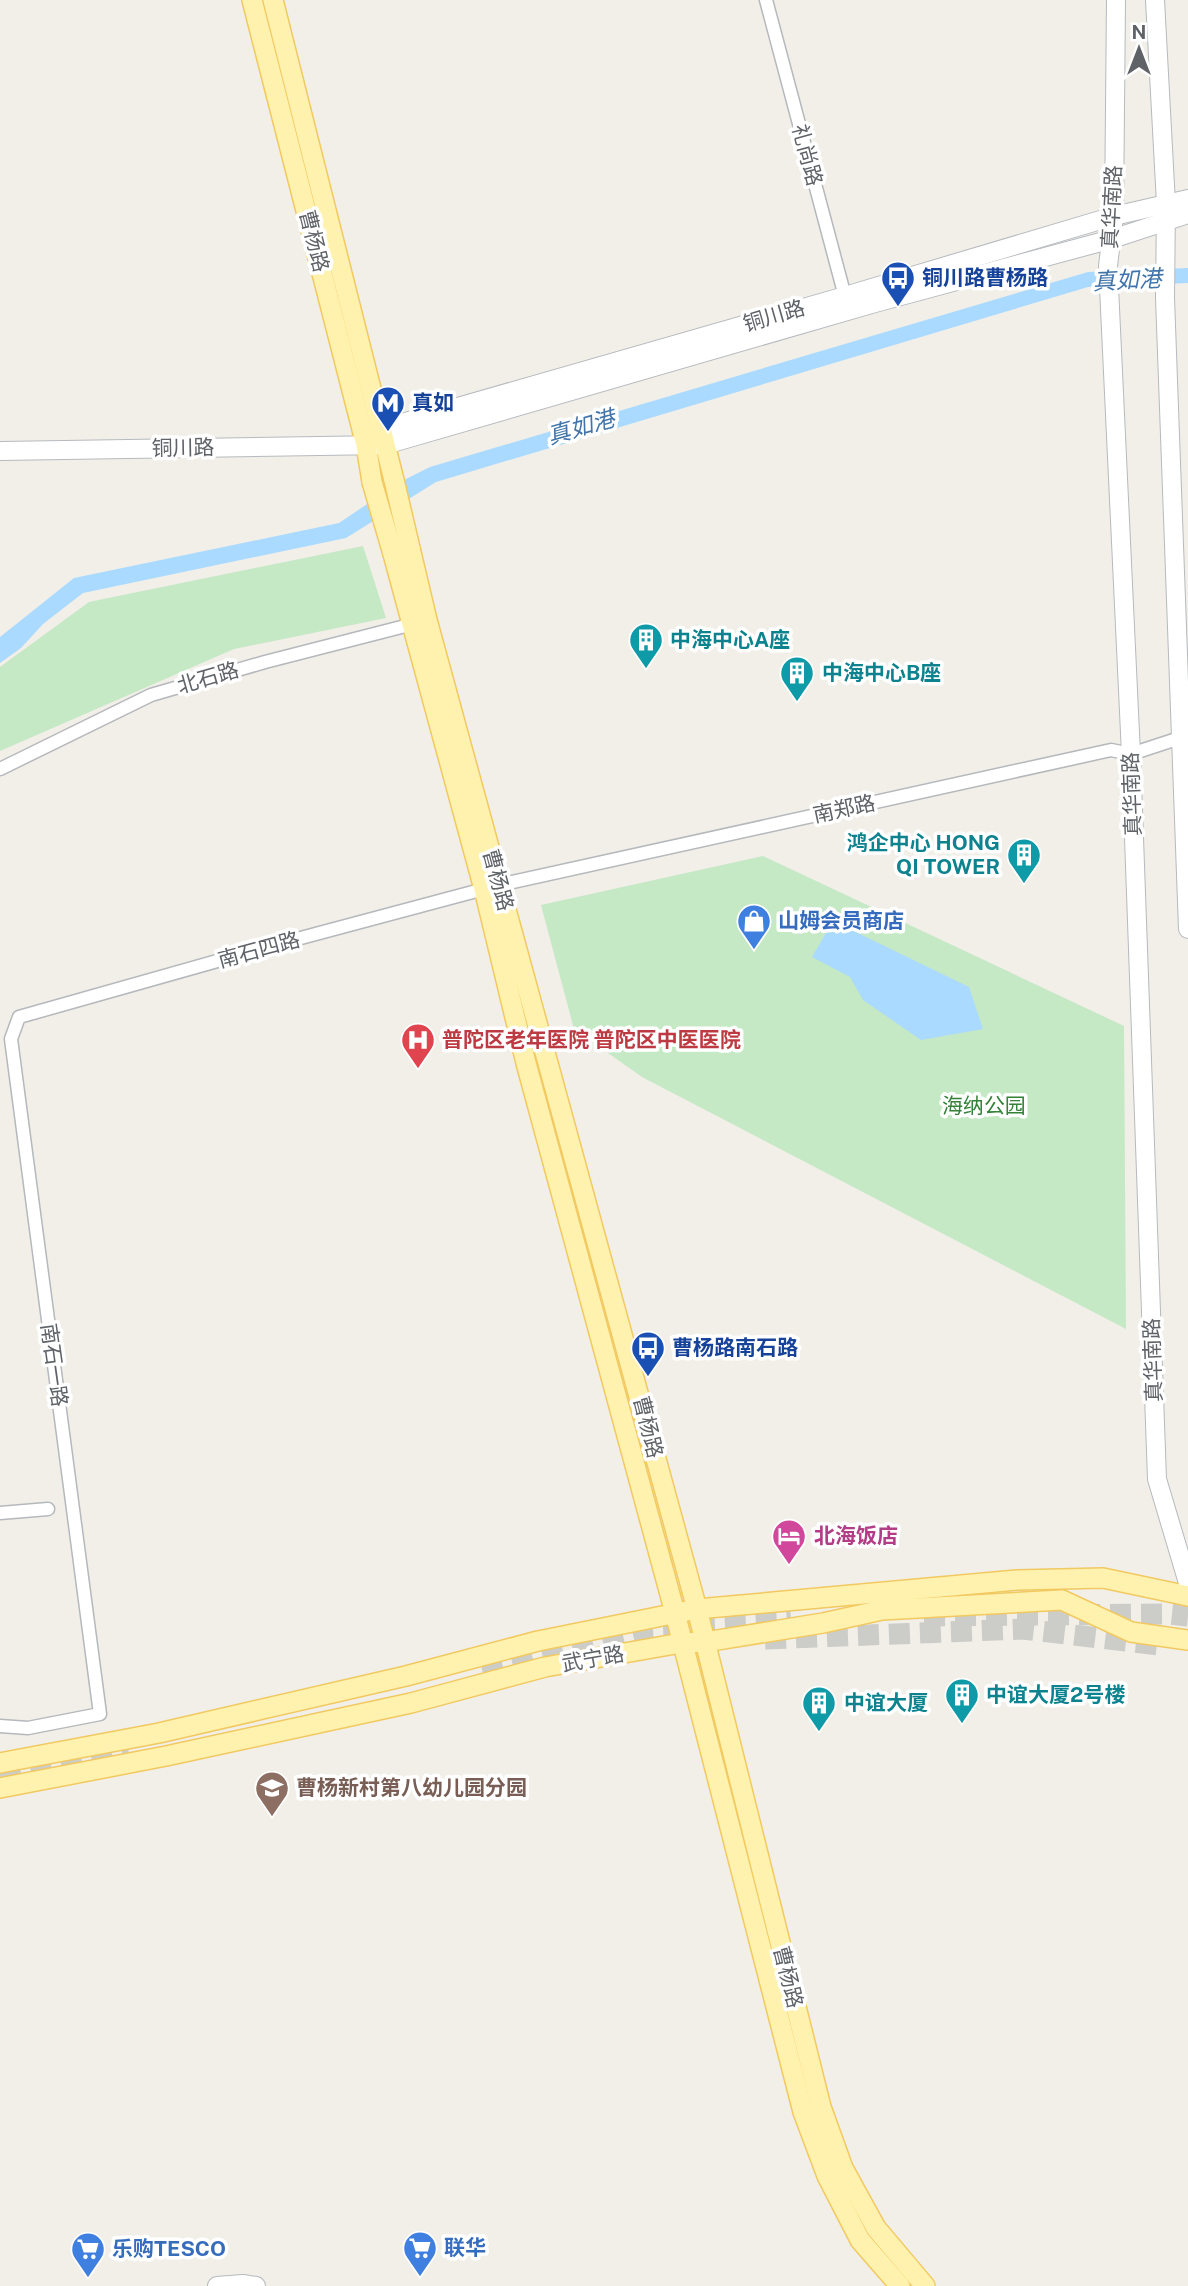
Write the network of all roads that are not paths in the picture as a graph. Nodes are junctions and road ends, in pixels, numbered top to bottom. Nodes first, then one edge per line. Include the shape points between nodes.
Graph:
1 (252, 0) edge
2 (273, 0) edge
3 (765, 0) edge
4 (1115, 0) edge
5 (1155, 0) edge
6 (1188, 199) edge
7 (1165, 213) junction
8 (1188, 214) edge
9 (1114, 216) junction
10 (1112, 239) junction
11 (847, 304) junction
12 (378, 440) junction
13 (0, 451) edge
14 (402, 551) junction
15 (420, 622) junction
16 (1185, 737) edge
17 (1131, 754) junction
18 (0, 769) edge
19 (491, 887) junction
20 (1188, 929) edge
21 (19, 1017) joint
22 (48, 1509) dead end
23 (0, 1513) edge
24 (1188, 1583) edge
25 (1188, 1596) edge
26 (696, 1609) junction
27 (675, 1613) junction
28 (1188, 1640) edge
29 (705, 1642) junction
30 (681, 1643) junction
31 (0, 1726) edge
32 (0, 1763) edge
33 (0, 1788) edge
34 (217, 2286) edge
35 (256, 2286) edge
36 (900, 2286) edge
37 (925, 2286) edge

1 - 12 main road, 曹杨路
2 - 12 main road, 曹杨路
3 - 11 street, 礼尚路
4 - 9 main road, 真华南路
5 - 7 main road
6 - 7 main road, 铜川路
7 - 8 main road, 铜川路
7 - 9 main road, 铜川路
7 - 10 main road, 铜川路
7 - 16 main road
9 - 10 main road, 真华南路
9 - 11 main road, 铜川路
10 - 11 main road, 铜川路
10 - 17 main road, 真华南路 via 1108,266
11 - 12 main road, 铜川路
12 - 13 main road, 铜川路
12 - 14 main road, 曹杨路, bridge via 394,480
12 - 14 main road, 曹杨路, bridge via 372,482
14 - 15 main road, 曹杨路
15 - 18 street, 北石路 via 151,695
15 - 19 main road, 曹杨路
16 - 17 street, 南郑路
16 - 20 main road
17 - 19 street, 南郑路 via 1111,750
17 - 24 main road, 真华南路 via 1157,1479
19 - 21 street, 南石四路
19 - 26 main road, 曹杨路
19 - 27 main road, 曹杨路 via 526,1063
21 - 31 street, 南石一路 via 11,1039 100,1714 29,1728
22 - 23 street
25 - 26 main road, 武宁路 via 1103,1578 1017,1580
26 - 27 main road, 武宁路
26 - 29 main road, 曹杨路
27 - 30 main road, 曹杨路
27 - 32 main road, 武宁路 via 538,1641 185,1727
28 - 29 main road, 武宁路 via 1131,1632 1062,1600 882,1609
29 - 30 main road, 武宁路
29 - 37 main road, 曹杨路 via 821,2108 843,2168 876,2228
30 - 33 main road, 武宁路 via 545,1667 411,1703
30 - 36 main road, 曹杨路 via 803,2112 827,2176 860,2240
34 - 35 main road

